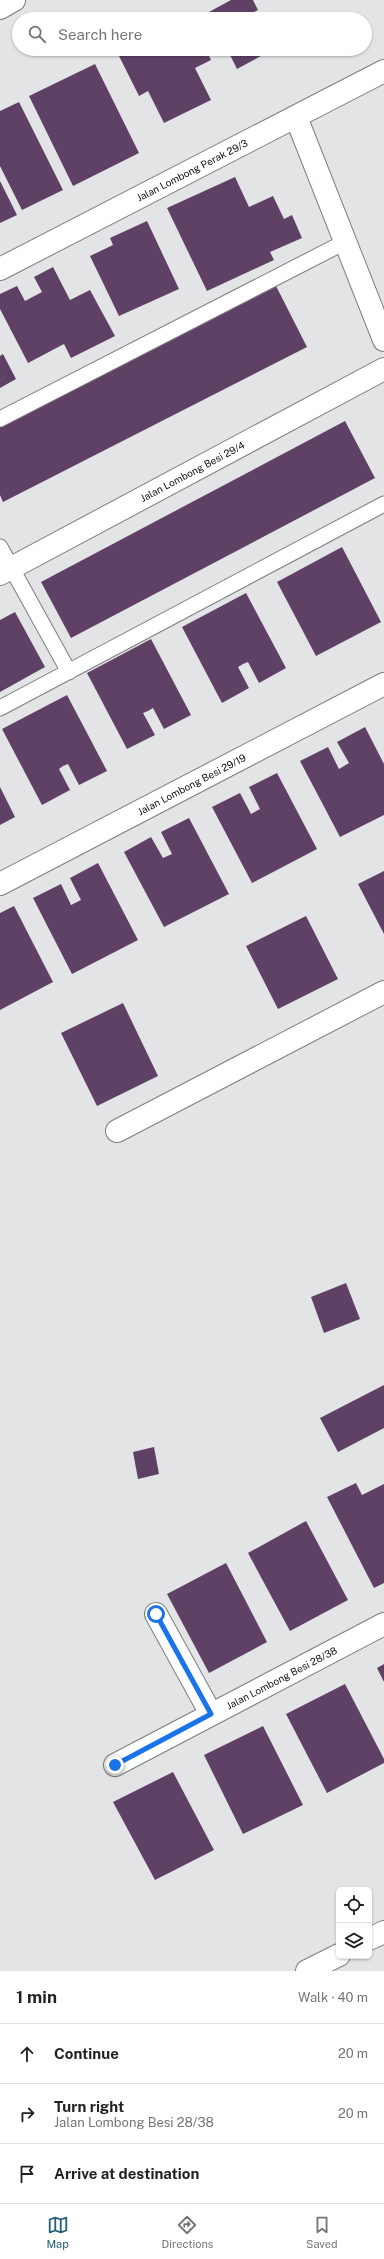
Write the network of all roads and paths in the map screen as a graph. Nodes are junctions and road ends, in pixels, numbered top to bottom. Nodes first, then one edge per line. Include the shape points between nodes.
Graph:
1 (14, 0) edge
2 (0, 8) edge
3 (384, 71) edge
4 (296, 117) junction
5 (346, 242) junction
6 (0, 269) edge
7 (384, 340) edge
8 (384, 369) edge
9 (0, 419) edge
10 (384, 504) edge
11 (0, 547) edge
12 (5, 571) edge
13 (69, 672) junction
14 (384, 684) edge
15 (0, 708) edge
16 (0, 884) edge
17 (384, 992) edge
18 (117, 1131) dead end
19 (156, 1614) dead end
20 (384, 1624) edge
21 (211, 1714) junction
22 (115, 1765) dead end
23 (384, 1932) edge
24 (372, 1938) edge
25 (336, 1956) edge
26 (307, 1971) edge

1 - 2 street
3 - 4 street, Jalan Lombong Perak 29/3
4 - 5 street
4 - 6 street, Jalan Lombong Perak 29/3
5 - 7 street
5 - 9 lane
8 - 12 street, Jalan Lombong Besi 29/4
10 - 13 lane
11 - 12 lane
12 - 13 lane
13 - 15 lane
14 - 16 street, Jalan Lombong Besi 29/19
17 - 18 street
19 - 21 street
20 - 21 street, Jalan Lombong Besi 28/38
21 - 22 street, Jalan Lombong Besi 28/38
23 - 24 street
25 - 26 street

